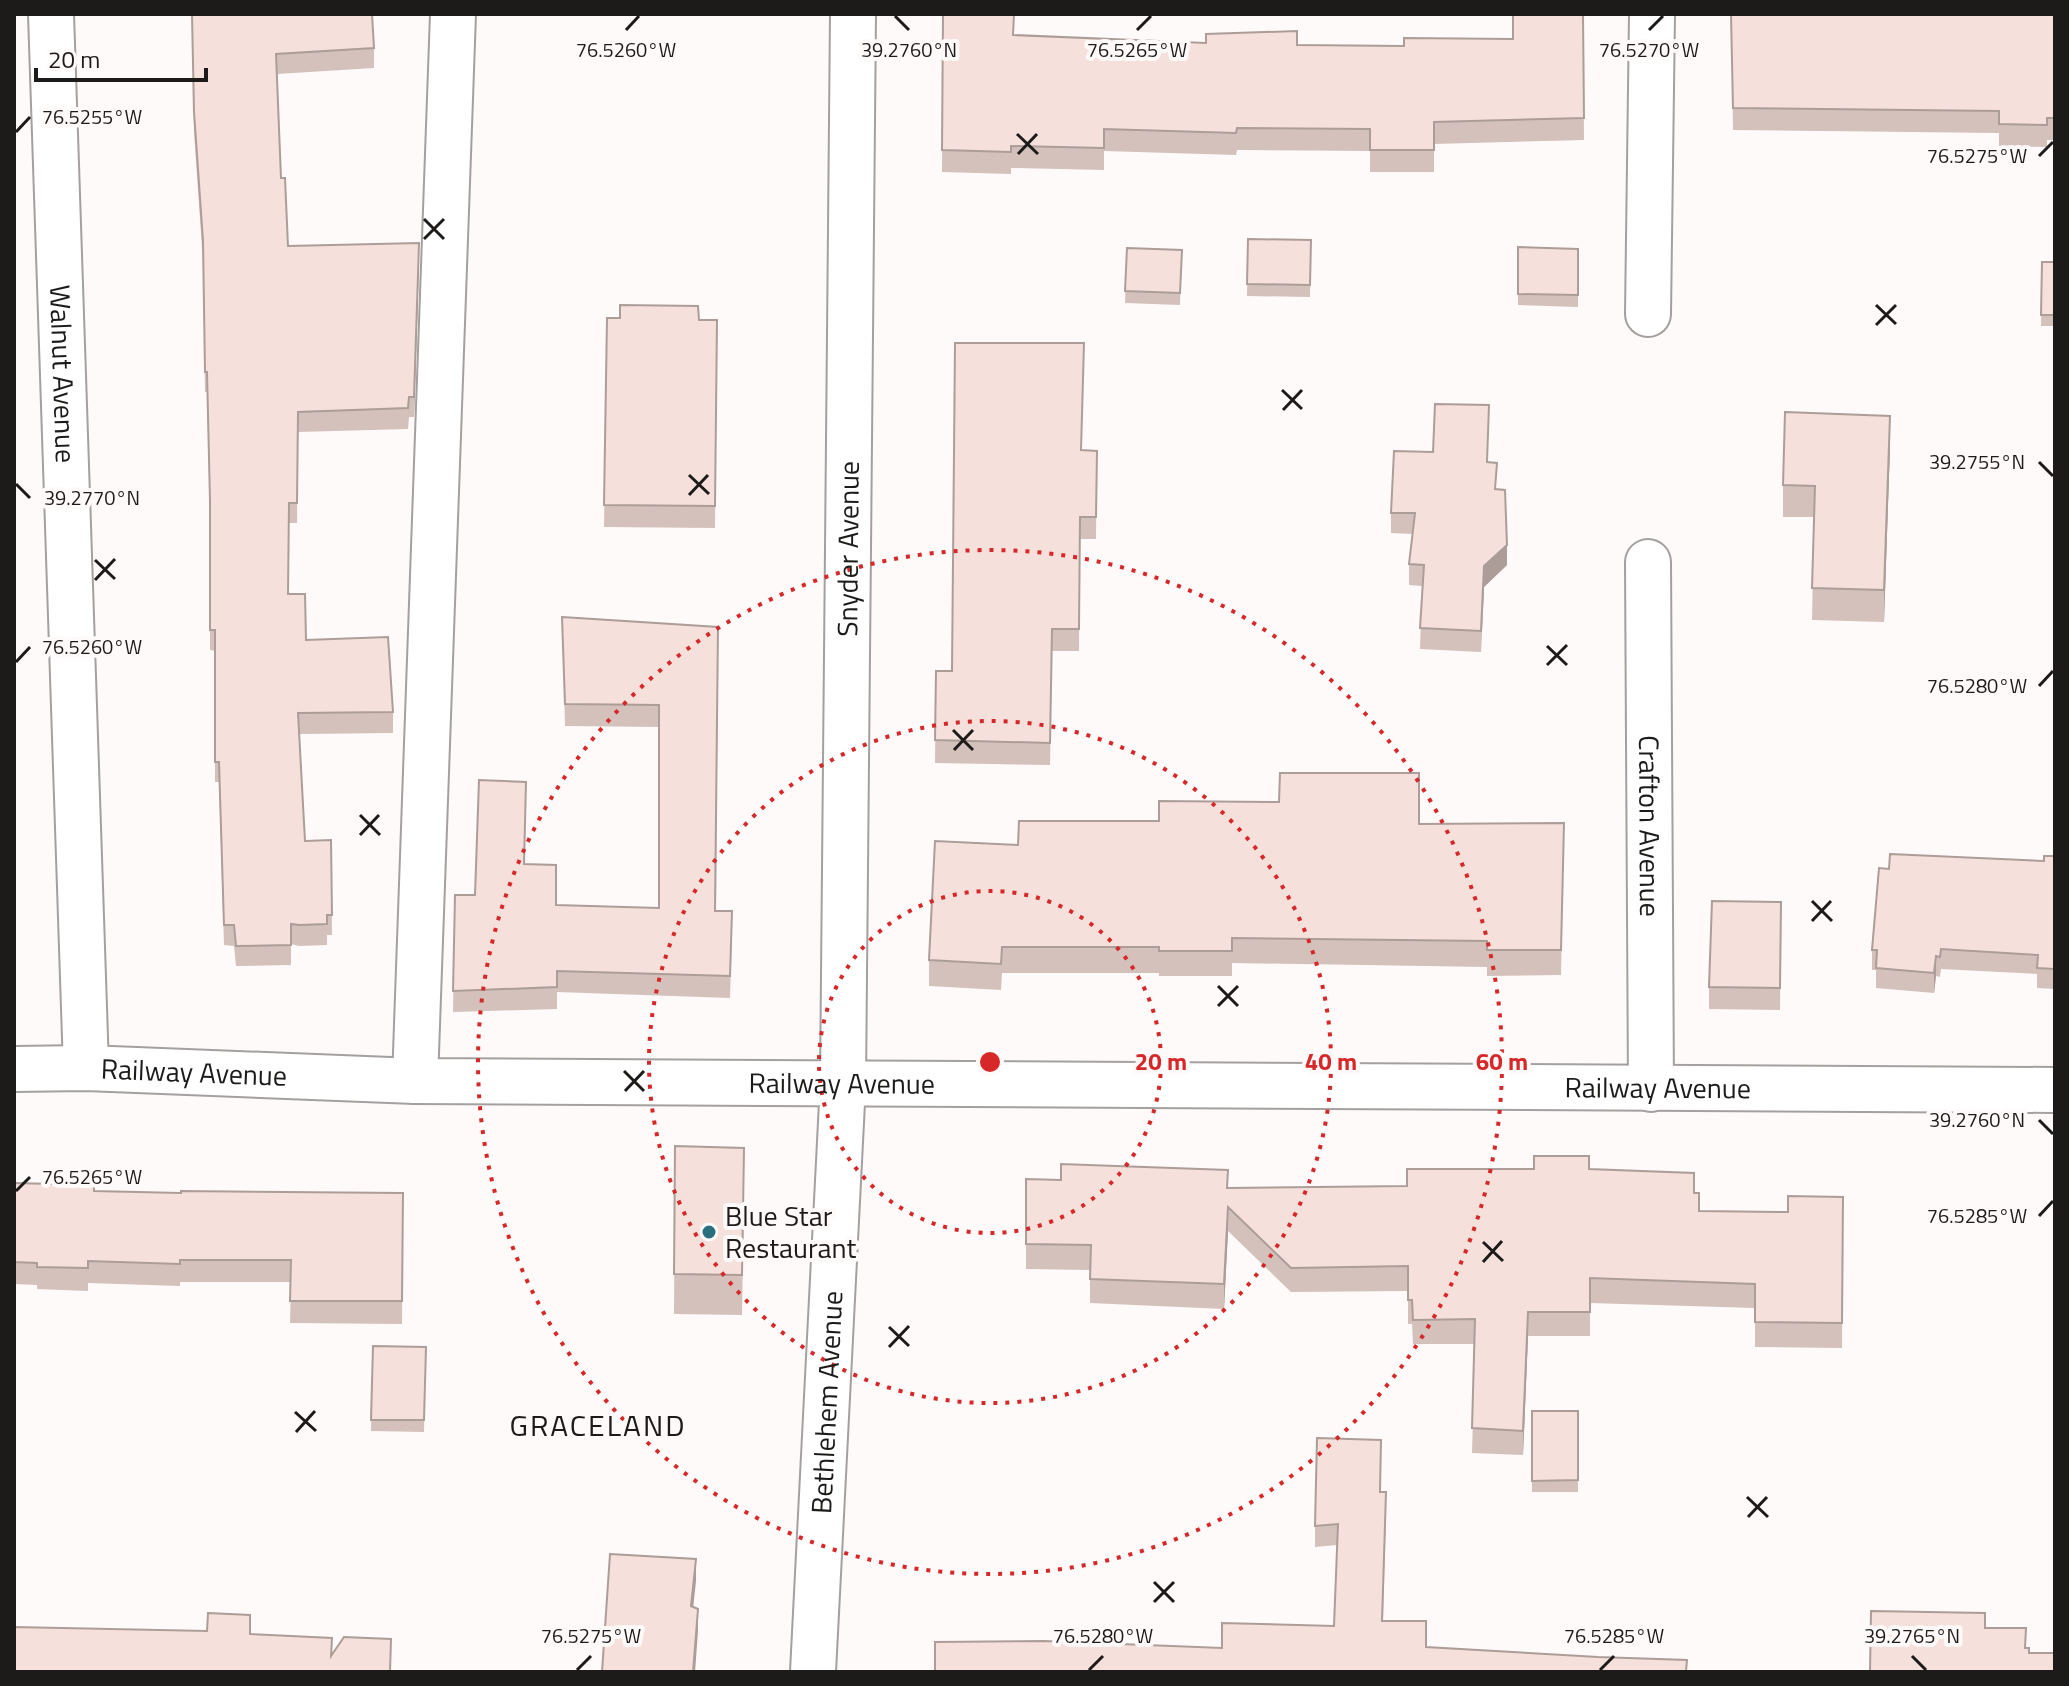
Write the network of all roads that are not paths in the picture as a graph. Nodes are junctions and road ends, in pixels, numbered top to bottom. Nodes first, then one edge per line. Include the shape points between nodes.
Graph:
1 (51, 14) edge
2 (453, 14) edge
3 (853, 14) edge
4 (1652, 14) edge
5 (1648, 314) dead end
6 (1648, 562) dead end
7 (86, 1068) junction
8 (14, 1069) edge
9 (415, 1081) junction
10 (843, 1083) junction
11 (1651, 1089) junction
12 (2055, 1090) edge
13 (813, 1672) edge

1 - 7 street, Walnut Avenue
2 - 9 street
3 - 10 street, Snyder Avenue
4 - 5 street
6 - 11 street, Crafton Avenue
7 - 8 street, Railway Avenue
7 - 9 street, Railway Avenue
9 - 10 street, Railway Avenue
10 - 11 street, Railway Avenue
10 - 13 street, Bethlehem Avenue
11 - 12 street, Railway Avenue

